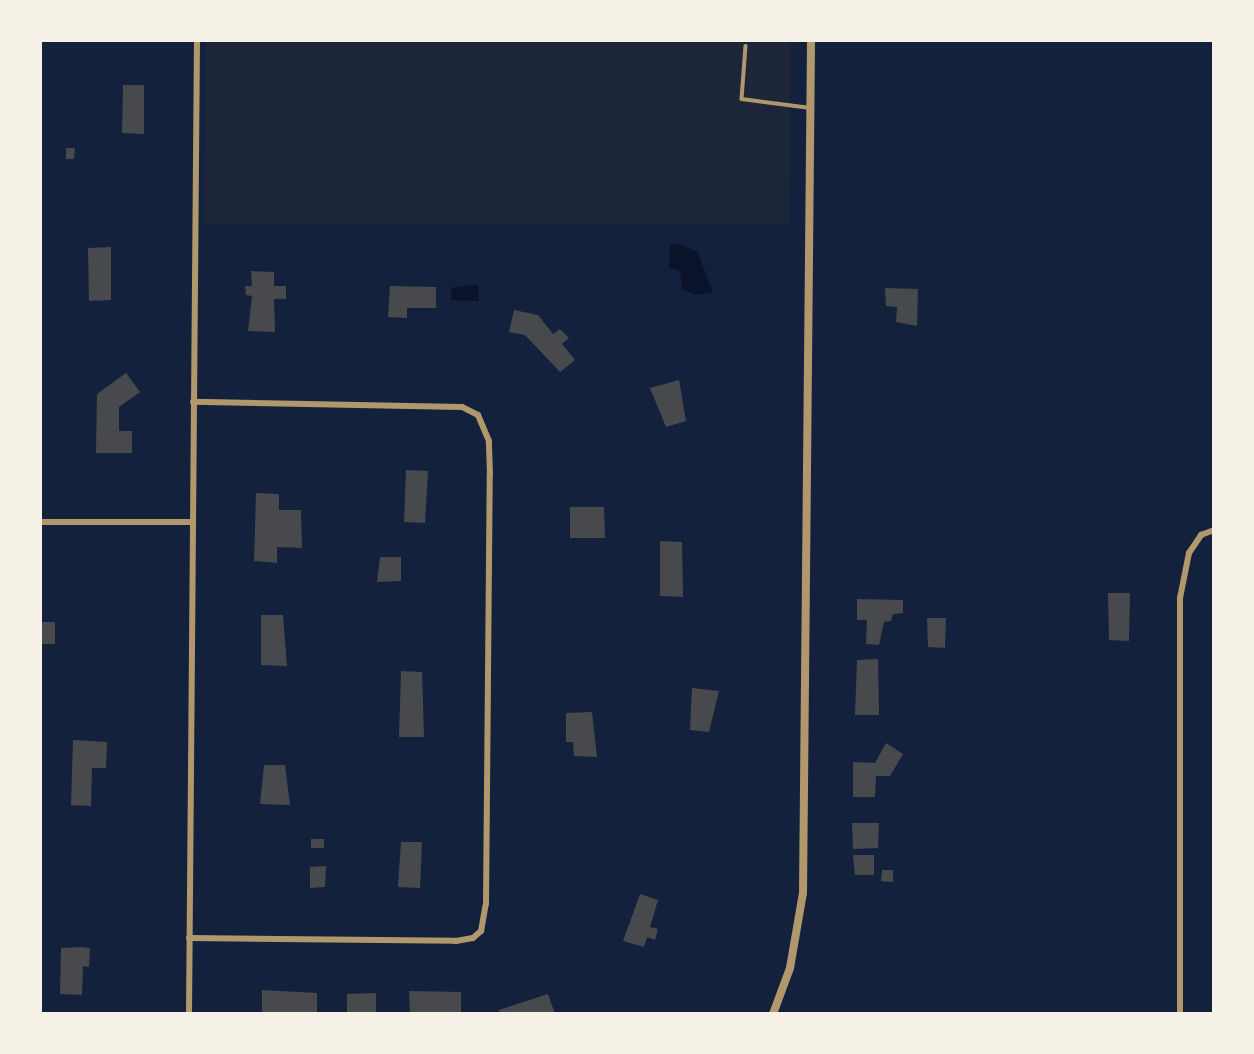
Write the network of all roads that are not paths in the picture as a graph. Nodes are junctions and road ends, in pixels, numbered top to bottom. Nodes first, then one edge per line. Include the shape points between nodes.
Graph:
1 (197, 40) edge
2 (811, 40) edge
3 (746, 46) dead end
4 (810, 108) junction
5 (192, 402) junction
6 (40, 522) edge
7 (191, 522) junction
8 (1214, 530) edge
9 (189, 938) junction
10 (189, 1014) edge
11 (773, 1014) edge
12 (1181, 1014) edge

1 - 5 street
2 - 4 street
3 - 4 lane via 742,99
4 - 11 street via 803,893 790,968
5 - 7 street
5 - 9 street via 462,407 478,415 489,441 490,474 485,921 473,939 456,940
6 - 7 street
7 - 9 street
8 - 12 street via 1201,535 1189,553 1180,605
9 - 10 street

